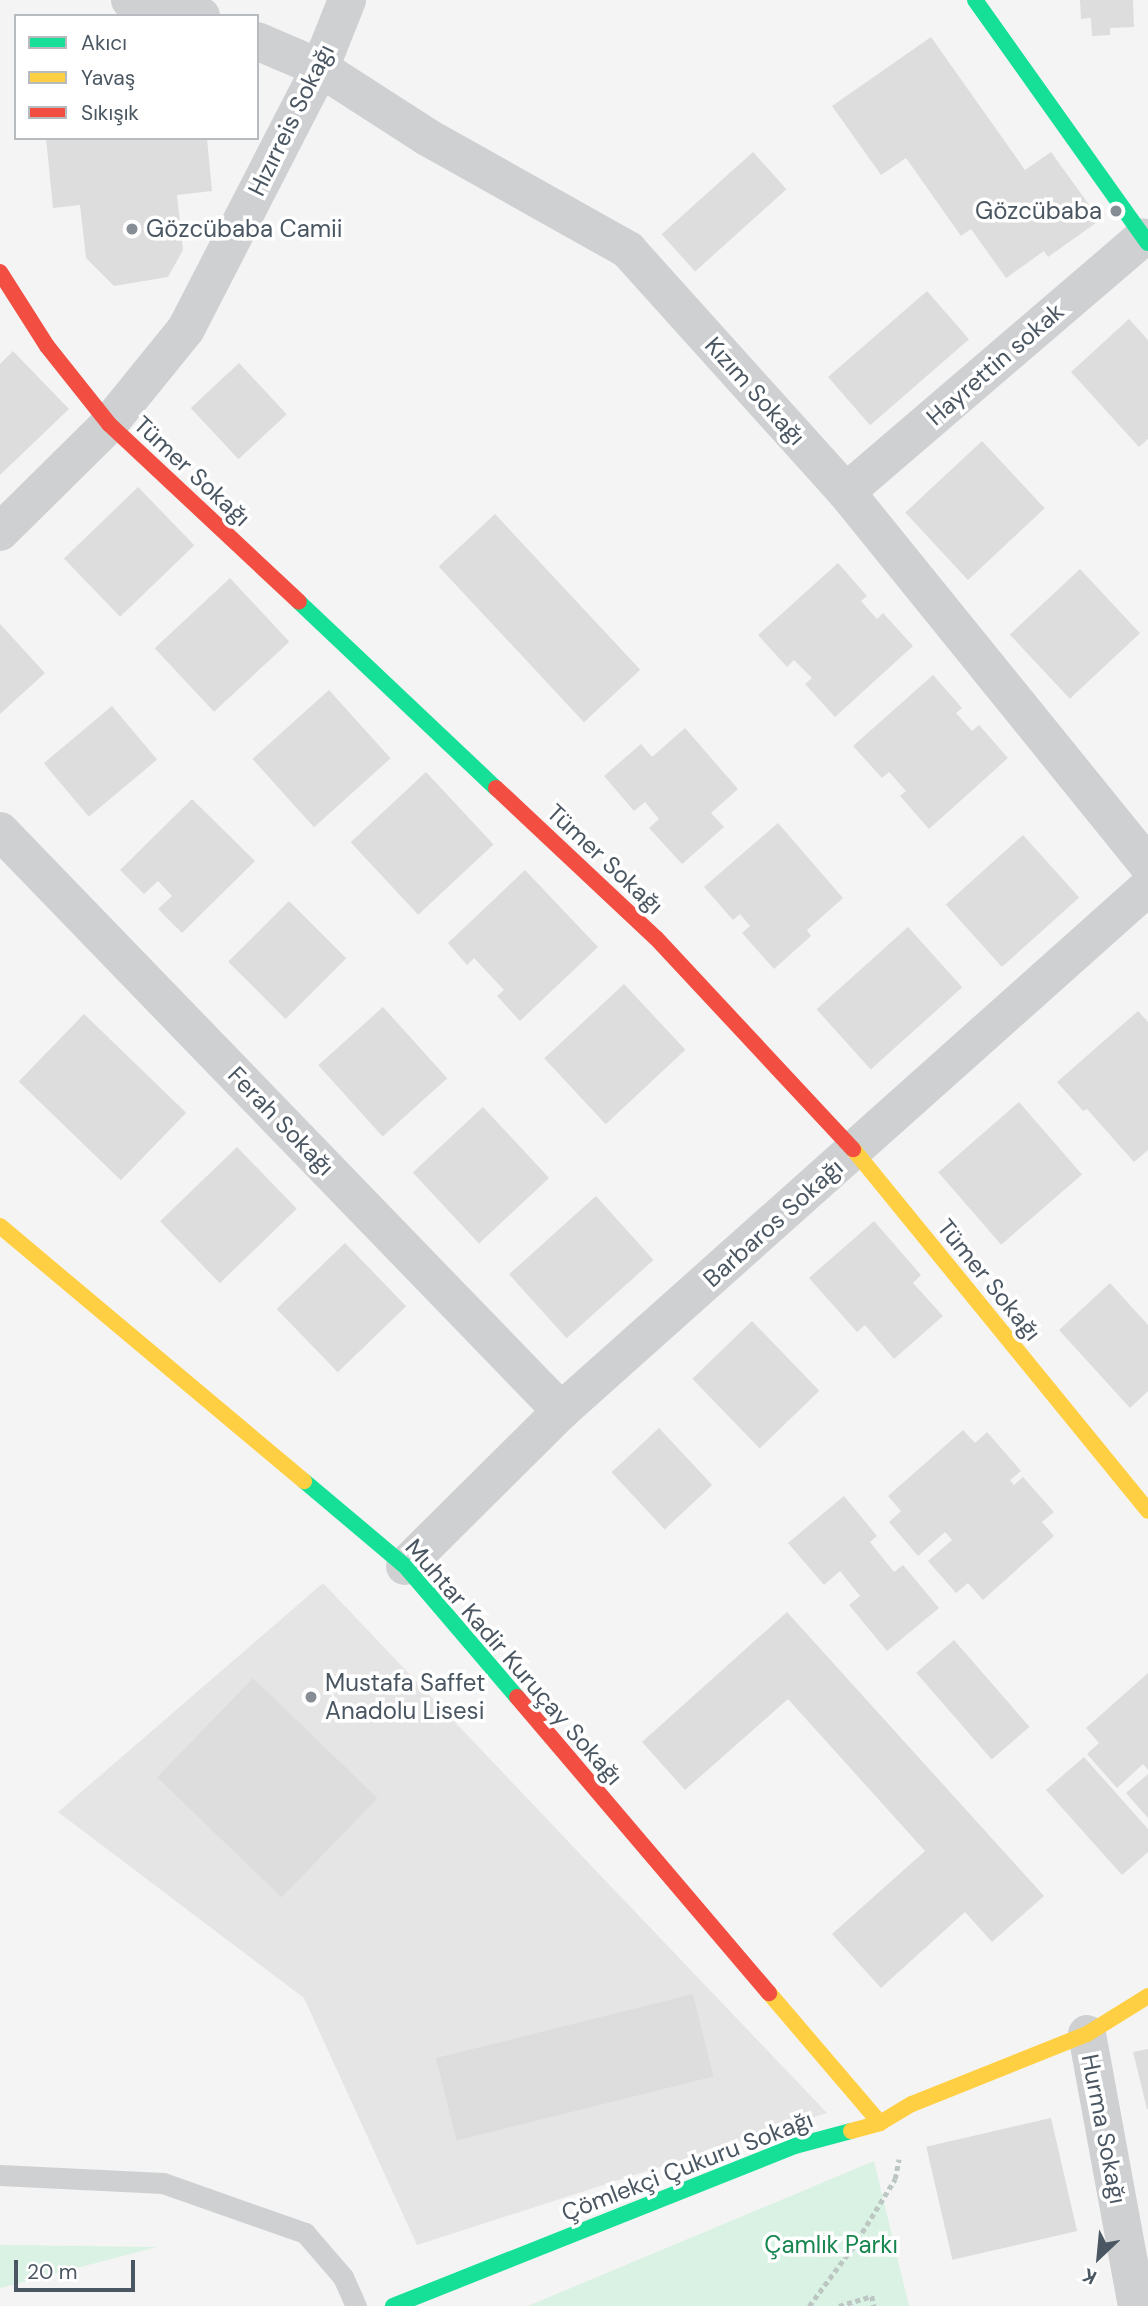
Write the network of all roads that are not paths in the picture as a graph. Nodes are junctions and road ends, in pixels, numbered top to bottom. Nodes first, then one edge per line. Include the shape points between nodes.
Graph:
1 (130, 0) edge
2 (347, 0) edge
3 (975, 0) edge
4 (197, 14) edge
5 (259, 42) edge
6 (320, 68) junction
7 (1146, 240) edge
8 (0, 272) edge
9 (109, 424) junction
10 (846, 492) junction
11 (0, 532) edge
12 (0, 831) edge
13 (1148, 865) edge
14 (1148, 887) edge
15 (854, 1150) junction
16 (0, 1226) edge
17 (561, 1411) junction
18 (1148, 1511) edge
19 (405, 1566) junction
20 (1148, 1996) edge
21 (1087, 2034) junction
22 (880, 2123) junction
23 (0, 2175) edge
24 (356, 2306) edge
25 (393, 2306) edge
26 (1138, 2306) edge

1 - 4 street
2 - 6 street, Hızırreis Sokağı
3 - 7 street
5 - 6 street, Kızım Sokağı
6 - 9 street, Hızırreis Sokağı via 186,329
6 - 10 street, Kızım Sokağı via 427,137 628,250
7 - 10 street, Hayrettin sokak
8 - 9 street, Tümer Sokağı via 47,346
9 - 11 street, Hızırreis Sokağı
9 - 15 street, Tümer Sokağı via 656,938
10 - 13 street, Kızım Sokağı
12 - 17 street, Ferah Sokağı
14 - 15 street, Barbaros Sokağı
15 - 17 street, Barbaros Sokağı
15 - 18 street, Tümer Sokağı
16 - 19 street, Muhtar Kadir Kuruçay Sokağı
17 - 19 street, Barbaros Sokağı
19 - 22 street, Muhtar Kadir Kuruçay Sokağı
20 - 21 street, Çömlekçi Çukuru Sokağı
21 - 22 street, Çömlekçi Çukuru Sokağı via 912,2104
21 - 26 street, Hurma Sokağı
22 - 25 street, Çömlekçi Çukuru Sokağı via 794,2146
23 - 24 lane via 163,2183 305,2233 343,2277

